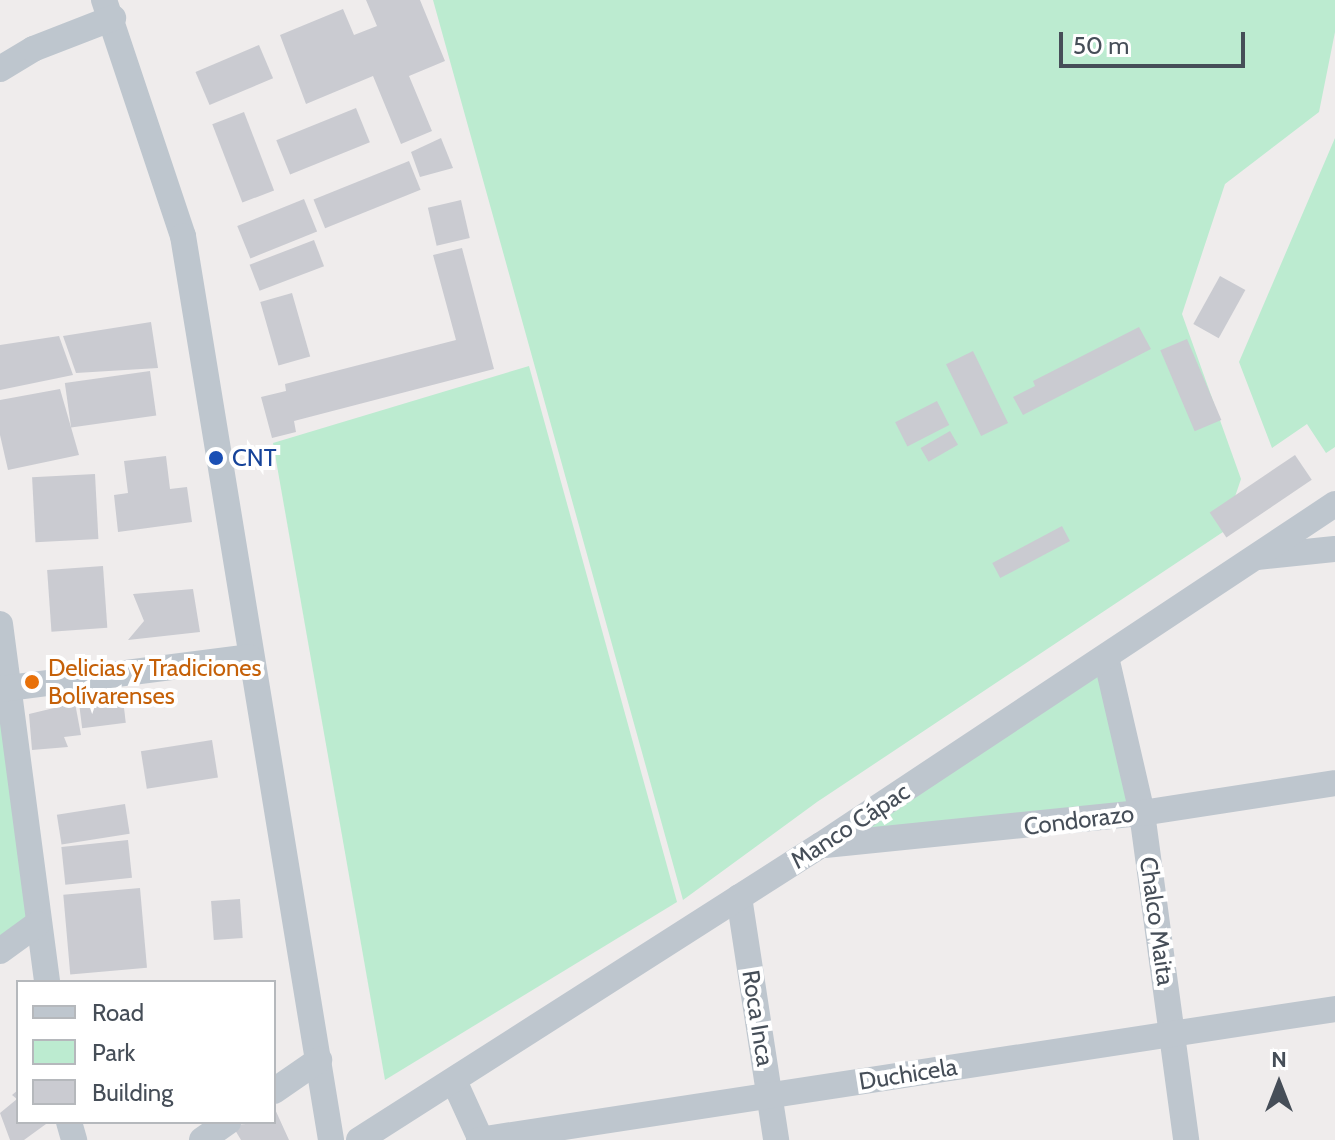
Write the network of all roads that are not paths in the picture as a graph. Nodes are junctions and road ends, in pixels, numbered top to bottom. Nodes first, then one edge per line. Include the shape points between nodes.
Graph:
1 (108, 9) edge
2 (0, 69) edge
3 (1335, 504) edge
4 (1335, 549) edge
5 (1249, 558) junction
6 (0, 624) edge
7 (249, 657) junction
8 (1106, 657) junction
9 (5, 687) edge
10 (1335, 783) edge
11 (1142, 813) junction
12 (821, 845) junction
13 (739, 897) junction
14 (37, 924) junction
15 (0, 951) edge
16 (47, 980) edge
17 (1335, 1009) edge
18 (1172, 1034) junction
19 (319, 1060) junction
20 (455, 1083) junction
21 (276, 1090) edge
22 (770, 1096) junction
23 (225, 1124) edge
24 (202, 1140) edge
25 (331, 1140) edge
26 (359, 1140) edge
27 (480, 1140) edge
28 (776, 1140) edge
29 (1186, 1140) edge

1 - 2 street
1 - 7 street via 183,236
3 - 5 street, Manco Cápac
4 - 5 street
5 - 8 street, Manco Cápac
6 - 9 street
7 - 9 street
7 - 19 street
8 - 11 street, Chalco Maita
8 - 12 street, Manco Cápac
9 - 14 street
10 - 11 street, Condorazo
11 - 12 street, Condorazo
11 - 18 street, Chalco Maita
12 - 13 street, Manco Cápac
13 - 20 street, Manco Cápac
13 - 22 street, Roca Inca
14 - 15 street
14 - 16 street
17 - 18 street, Duchicela
18 - 22 street, Duchicela
18 - 29 street, Chalco Maita
19 - 21 street
19 - 25 street
20 - 26 street, Manco Cápac
20 - 27 street, Duchicela
22 - 27 street, Duchicela
22 - 28 street, Roca Inca
23 - 24 street

